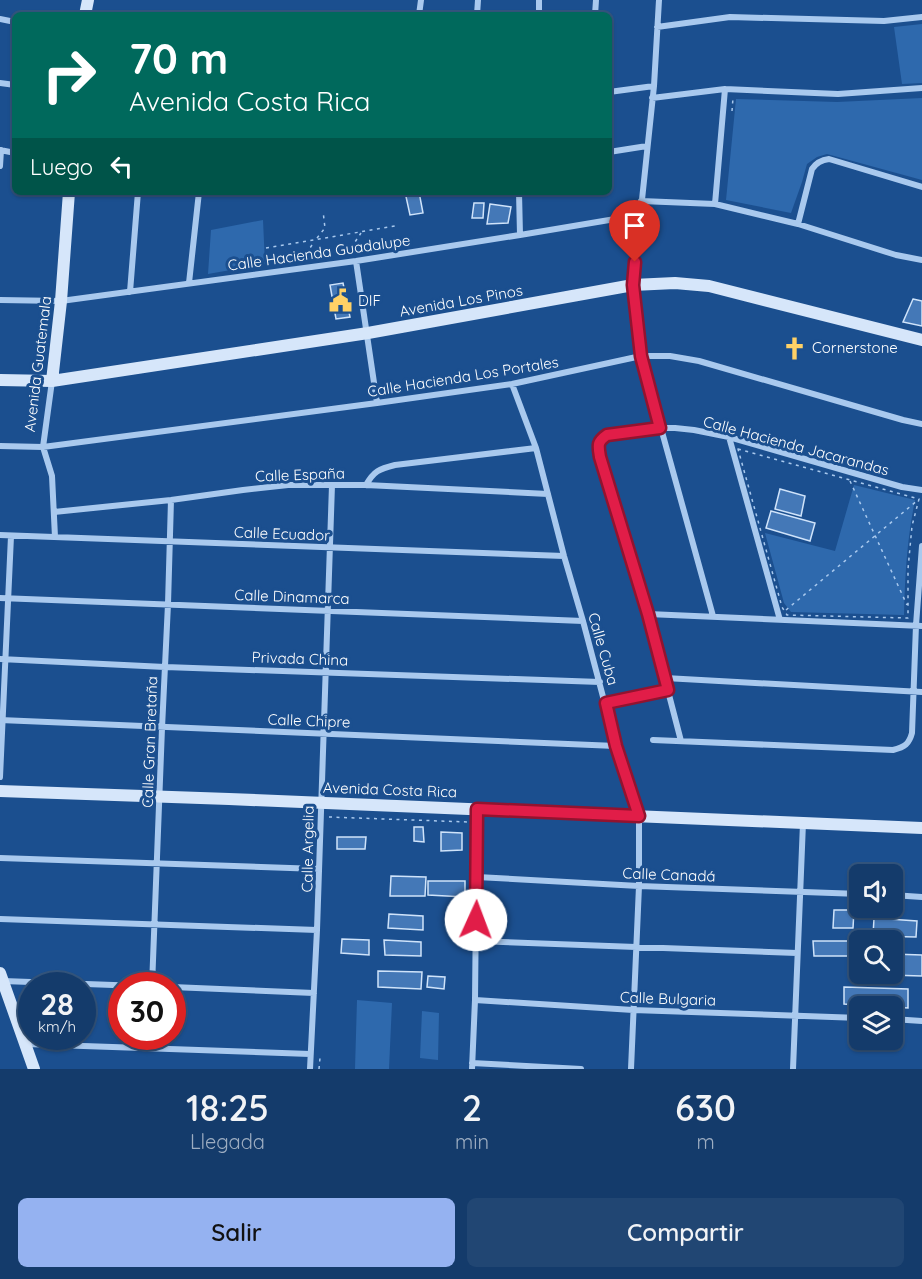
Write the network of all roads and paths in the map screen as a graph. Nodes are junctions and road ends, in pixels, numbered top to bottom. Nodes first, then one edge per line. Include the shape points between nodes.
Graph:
1 (659, 0) edge
2 (922, 17) edge
3 (657, 27) junction
4 (654, 86) junction
5 (922, 88) edge
6 (725, 89) junction
7 (612, 92) edge
8 (734, 96) dead end
9 (652, 98) junction
10 (731, 120) dead end
11 (647, 146) junction
12 (1, 150) edge
13 (612, 152) edge
14 (0, 166) edge
15 (922, 187) edge
16 (69, 195) edge
17 (138, 195) edge
18 (199, 195) edge
19 (519, 195) edge
20 (641, 201) junction
21 (715, 204) junction
22 (323, 211) dead end
23 (639, 215) junction
24 (798, 224) junction
25 (395, 226) dead end
26 (361, 232) junction
27 (520, 235) junction
28 (316, 240) junction
29 (266, 248) dead end
30 (346, 255) dead end
31 (922, 260) edge
32 (356, 261) junction
33 (299, 263) dead end
34 (189, 283) junction
35 (633, 285) junction
36 (130, 292) junction
37 (0, 300) edge
38 (61, 302) junction
39 (368, 333) junction
40 (922, 340) edge
41 (641, 356) junction
42 (0, 380) edge
43 (52, 381) junction
44 (512, 384) junction
45 (377, 403) junction
46 (922, 424) edge
47 (660, 428) junction
48 (729, 437) junction
49 (0, 446) edge
50 (43, 447) junction
51 (537, 448) junction
52 (850, 480) junction
53 (332, 485) junction
54 (366, 485) junction
55 (922, 490) edge
56 (548, 494) junction
57 (171, 500) junction
58 (919, 500) junction
59 (54, 512) junction
60 (0, 535) edge
61 (10, 536) junction
62 (876, 536) junction
63 (55, 537) junction
64 (170, 542) junction
65 (922, 546) edge
66 (330, 548) junction
67 (564, 556) junction
68 (0, 598) edge
69 (9, 598) junction
70 (168, 604) junction
71 (908, 606) junction
72 (328, 610) junction
73 (785, 611) junction
74 (648, 614) junction
75 (713, 616) junction
76 (780, 620) junction
77 (583, 621) junction
78 (919, 626) edge
79 (3, 659) edge
80 (165, 667) junction
81 (326, 672) junction
82 (665, 678) junction
83 (600, 682) junction
84 (668, 690) junction
85 (914, 692) junction
86 (922, 692) edge
87 (606, 703) junction
88 (1, 721) edge
89 (162, 728) junction
90 (324, 733) junction
91 (653, 740) dead end
92 (681, 741) junction
93 (616, 746) junction
94 (0, 777) edge
95 (0, 790) edge
96 (160, 796) junction
97 (321, 802) junction
98 (477, 809) junction
99 (639, 816) junction
100 (329, 817) dead end
101 (471, 823) dead end
102 (803, 823) junction
103 (922, 828) edge
104 (0, 858) edge
105 (157, 863) junction
106 (319, 869) junction
107 (477, 877) junction
108 (639, 886) junction
109 (800, 891) junction
110 (849, 893) edge
111 (903, 896) edge
112 (922, 897) edge
113 (0, 919) edge
114 (155, 924) junction
115 (317, 930) junction
116 (475, 941) junction
117 (637, 947) junction
118 (797, 953) junction
119 (153, 972) edge
120 (1, 977) edge
121 (108, 984) edge
122 (186, 988) edge
123 (314, 993) junction
124 (475, 1000) junction
125 (633, 1010) junction
126 (795, 1015) junction
127 (849, 1017) edge
128 (903, 1020) edge
129 (922, 1021) edge
130 (18, 1023) edge
131 (96, 1046) edge
132 (28, 1050) edge
133 (310, 1054) junction
134 (320, 1058) dead end
135 (472, 1066) edge
136 (34, 1069) edge
137 (310, 1069) edge
138 (319, 1069) edge
139 (581, 1069) edge
140 (631, 1069) edge
141 (793, 1069) edge

1 - 3 street
2 - 3 street via 884,21 730,17
3 - 4 street
4 - 7 street
4 - 9 street
5 - 6 street via 838,94
6 - 9 street
6 - 21 street
8 - 10 path
9 - 11 street
11 - 13 street
11 - 20 street
12 - 14 street
15 - 24 street via 825,159 812,169
16 - 38 street, Avenida Guatemala
17 - 36 street
18 - 34 street
19 - 27 street
20 - 21 street
20 - 23 street
21 - 24 street
22 - 28 path via 325,228
23 - 27 street, Calle Hacienda Guadalupe
23 - 35 street
24 - 31 street
25 - 26 path
26 - 28 path
26 - 30 path
27 - 32 street, Calle Hacienda Guadalupe
28 - 29 path
28 - 33 path
32 - 34 street, Calle Hacienda Guadalupe
32 - 39 street
34 - 36 street, Calle Hacienda Guadalupe
35 - 39 street, Avenida Los Pinos
35 - 40 street, Avenida Los Pinos via 709,286
35 - 41 street
36 - 38 street, Calle Hacienda Guadalupe
37 - 38 street, Calle Hacienda Guadalupe
38 - 43 street, Avenida Guatemala
39 - 43 street, Avenida Los Pinos
39 - 45 street
41 - 44 street, Calle Hacienda Los Portales
41 - 46 street, Calle Hacienda Los Portales via 699,361
41 - 47 street
42 - 43 street, Avenida Los Pinos
43 - 50 street, Avenida Guatemala
44 - 45 street, Calle Hacienda Los Portales
44 - 51 street, Calle Cuba
45 - 50 street, Calle Hacienda Los Portales
47 - 48 street, Calle Hacienda Jacarandas
47 - 74 street, Calle Hacienda Jacarandas via 607,435 598,446
47 - 75 street
48 - 55 street, Calle Hacienda Jacarandas
48 - 76 street
49 - 50 street, Calle Hacienda Los Portales
50 - 59 street, Avenida Guatemala via 52,476
51 - 54 street via 395,465 372,475
51 - 56 street, Calle Cuba
52 - 58 path
52 - 62 path
52 - 73 path via 738,449
53 - 54 street, Calle España
53 - 57 street, Calle España via 277,486
53 - 66 street, Calle Argelia
54 - 56 street, Calle España
56 - 67 street, Calle Cuba
57 - 59 street, Calle España
57 - 64 street, Calle Gran Bretaña
58 - 62 path
58 - 71 path via 912,526
59 - 63 street, Avenida Guatemala
60 - 61 street, Calle Ecuador
61 - 63 street, Calle Ecuador
61 - 69 street
62 - 71 path
62 - 73 path
63 - 64 street, Calle Ecuador
64 - 66 street, Calle Ecuador
64 - 70 street, Calle Gran Bretaña
65 - 78 street
66 - 67 street, Calle Ecuador
66 - 72 street, Calle Argelia
67 - 77 street, Calle Cuba
68 - 69 street, Calle Dinamarca
69 - 70 street, Calle Dinamarca
69 - 79 street
70 - 72 street, Calle Dinamarca
70 - 80 street, Calle Gran Bretaña
71 - 73 path via 908,618 787,615
72 - 77 street, Calle Dinamarca
72 - 81 street, Calle Argelia
74 - 75 street
74 - 82 street
75 - 76 street
76 - 78 street
77 - 83 street, Calle Cuba
78 - 85 street
79 - 80 street, Privada China
79 - 88 street
80 - 81 street, Privada China
80 - 89 street, Calle Gran Bretaña
81 - 83 street, Privada China
81 - 90 street, Calle Argelia
82 - 84 street
82 - 85 street
83 - 87 street, Calle Cuba
84 - 87 street
84 - 92 street
85 - 86 street
85 - 92 street via 909,742 893,750
87 - 93 street, Calle Cuba
88 - 89 street, Calle Chipre
88 - 94 street
89 - 90 street, Calle Chipre
89 - 96 street, Calle Gran Bretaña
90 - 93 street, Calle Chipre
90 - 97 street, Calle Argelia
91 - 92 street
93 - 99 street, Calle Cuba
95 - 96 street, Avenida Costa Rica
96 - 97 street, Avenida Costa Rica
96 - 105 street, Calle Gran Bretaña
97 - 98 street, Avenida Costa Rica
97 - 106 street, Calle Argelia
98 - 99 street, Avenida Costa Rica
98 - 107 street
99 - 102 street, Avenida Costa Rica
99 - 108 street, Calle Cuba
100 - 101 path
102 - 103 street, Avenida Costa Rica
102 - 109 street
104 - 105 street
105 - 106 street
105 - 114 street, Calle Gran Bretaña
106 - 115 street, Calle Argelia
107 - 108 street, Calle Canadá
107 - 116 street
108 - 109 street, Calle Canadá
108 - 117 street, Calle Cuba
109 - 110 street, Calle Canadá
109 - 118 street
111 - 112 street
113 - 114 street
114 - 115 street
114 - 119 street, Calle Gran Bretaña
115 - 123 street, Calle Argelia
116 - 117 street
116 - 124 street
117 - 118 street
117 - 125 street, Calle Cuba
118 - 126 street
120 - 121 street
120 - 130 street
122 - 123 street
123 - 133 street, Calle Argelia
124 - 125 street, Calle Bulgaria
124 - 135 street
125 - 126 street, Calle Bulgaria
125 - 140 street, Calle Cuba
126 - 127 street, Calle Bulgaria
126 - 141 street
128 - 129 street
131 - 133 street
132 - 136 street
133 - 137 street, Calle Argelia
134 - 138 path
135 - 139 street

